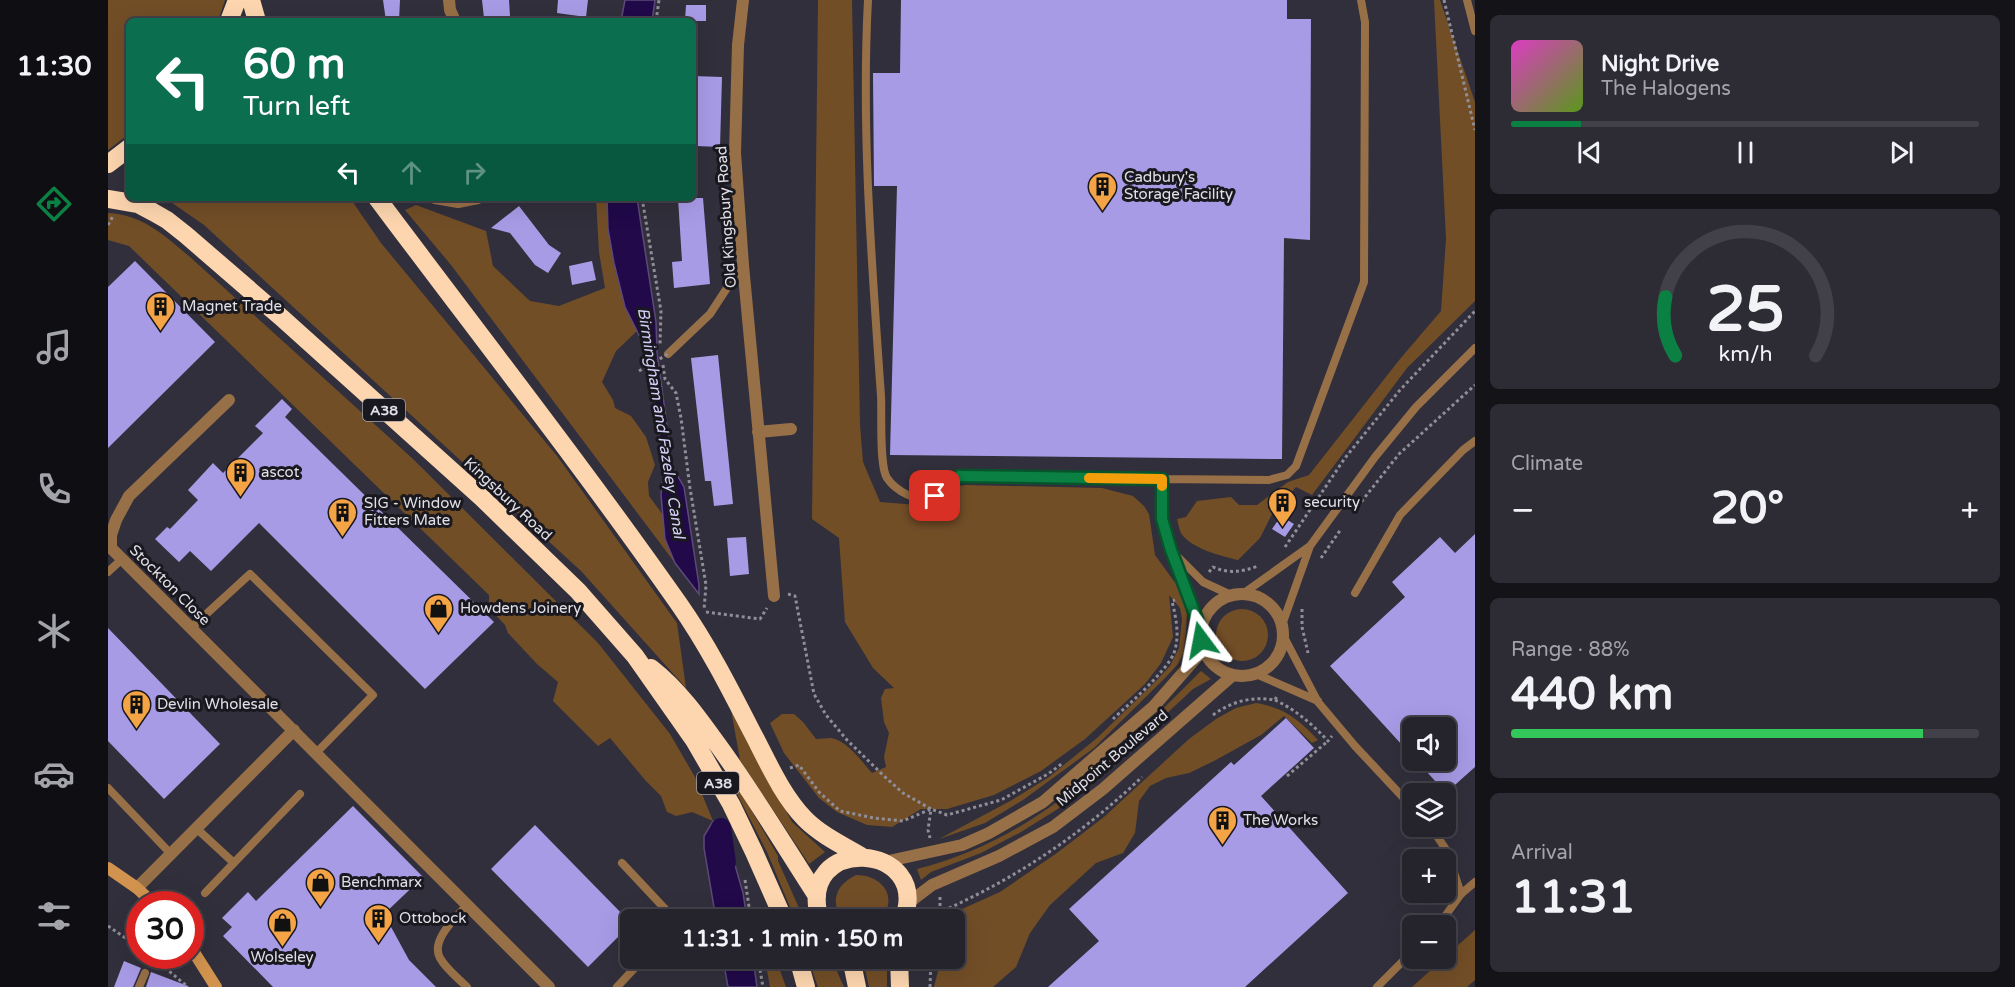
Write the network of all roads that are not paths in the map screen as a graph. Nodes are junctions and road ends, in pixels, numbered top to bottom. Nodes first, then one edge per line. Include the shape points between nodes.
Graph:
1 (237, 0) edge
2 (251, 0) edge
3 (449, 0) edge
4 (742, 0) edge
5 (868, 0) edge
6 (1361, 0) edge
7 (1467, 0) edge
8 (230, 18) edge
9 (256, 18) edge
10 (454, 18) edge
11 (1475, 31) edge
12 (126, 150) edge
13 (108, 164) edge
14 (108, 199) edge
15 (379, 201) edge
16 (743, 265) junction
17 (1475, 348) edge
18 (668, 354) road end
19 (229, 400) dead end
20 (791, 429) dead end
21 (758, 432) junction
22 (1475, 441) edge
23 (1162, 479) junction
24 (1310, 546) junction
25 (1171, 550) junction
26 (122, 559) junction
27 (108, 572) edge
28 (1355, 593) dead end
29 (1238, 594) junction
30 (774, 596) road end
31 (191, 628) junction
32 (1201, 630) junction
33 (1283, 631) junction
34 (1203, 650) junction
35 (635, 656) junction
36 (1256, 674) junction
37 (1233, 675) junction
38 (1318, 702) junction
39 (294, 730) junction
40 (316, 753) junction
41 (108, 788) edge
42 (300, 794) dead end
43 (1402, 796) edge
44 (196, 828) junction
45 (1437, 837) edge
46 (170, 853) junction
47 (861, 856) junction
48 (884, 862) junction
49 (234, 863) junction
50 (622, 863) dead end
51 (108, 868) edge
52 (1475, 882) edge
53 (137, 888) junction
54 (140, 891) edge
55 (205, 893) dead end
56 (1461, 894) junction
57 (817, 896) junction
58 (467, 905) junction
59 (665, 909) edge
60 (779, 909) edge
61 (817, 909) edge
62 (905, 909) edge
63 (908, 909) edge
64 (1446, 915) edge
65 (1402, 962) edge
66 (204, 968) edge
67 (634, 969) edge
68 (801, 969) edge
69 (854, 969) edge
70 (899, 969) edge
71 (145, 973) dead end
72 (139, 987) edge
73 (216, 987) edge
74 (467, 987) edge
75 (549, 987) edge
76 (617, 987) edge
77 (806, 987) edge
78 (858, 987) edge
79 (900, 987) edge
80 (1377, 987) edge

1 - 8 highway
2 - 9 highway
3 - 10 street
4 - 16 street, Old Kingsbury Road via 735,153
5 - 23 lane via 865,52 869,208 882,466 886,477 904,492 926,499 959,476
6 - 23 lane via 1365,22 1364,282 1296,466 1287,475 1269,480
7 - 11 lane
12 - 13 highway
14 - 35 highway, Kingsbury Road / A38 via 138,204 167,220 282,318 545,558
15 - 47 highway via 681,607 716,662 792,803 820,832
16 - 18 lane via 710,314
16 - 21 street, Old Kingsbury Road
17 - 24 lane via 1416,407
19 - 26 street, Stockton Close via 129,496 111,535 111,549
20 - 21 street
21 - 30 street, Old Kingsbury Road
22 - 28 lane via 1400,516
23 - 25 lane via 1162,519
24 - 29 lane
24 - 33 lane
25 - 29 lane via 1203,582
25 - 32 lane
26 - 27 lane
26 - 31 street, Stockton Close
29 - 32 street via 1220,599 1210,608
29 - 33 street via 1263,598 1278,614
31 - 39 street, Stockton Close
31 - 40 lane via 250,574 373,695
32 - 34 street
33 - 36 street via 1275,660
33 - 38 lane
34 - 37 street via 1210,662
34 - 48 street, Midpoint Boulevard via 1154,706 1043,802 962,844
35 - 57 highway, A38 via 664,678 690,706
35 - 60 highway, Kingsbury Road / A38 via 694,740 730,804
36 - 37 street
36 - 38 lane
37 - 63 street, Midpoint Boulevard via 1103,789 1053,827 932,885
38 - 43 lane
39 - 40 street, Stockton Close
39 - 44 street
40 - 58 street, Stockton Close
41 - 46 lane
42 - 49 lane
44 - 46 street
44 - 49 lane
45 - 56 lane via 1447,851
46 - 53 street
47 - 48 highway
47 - 57 highway via 843,861 827,872
48 - 62 highway via 904,884
49 - 55 lane
50 - 59 lane
51 - 53 street
52 - 56 lane
53 - 54 street
56 - 64 lane
57 - 61 highway, A38
58 - 74 lane via 439,940 437,950
58 - 75 street, Stockton Close
65 - 80 lane
66 - 73 street
67 - 76 lane
68 - 77 highway
69 - 78 highway
70 - 79 highway
71 - 72 lane

